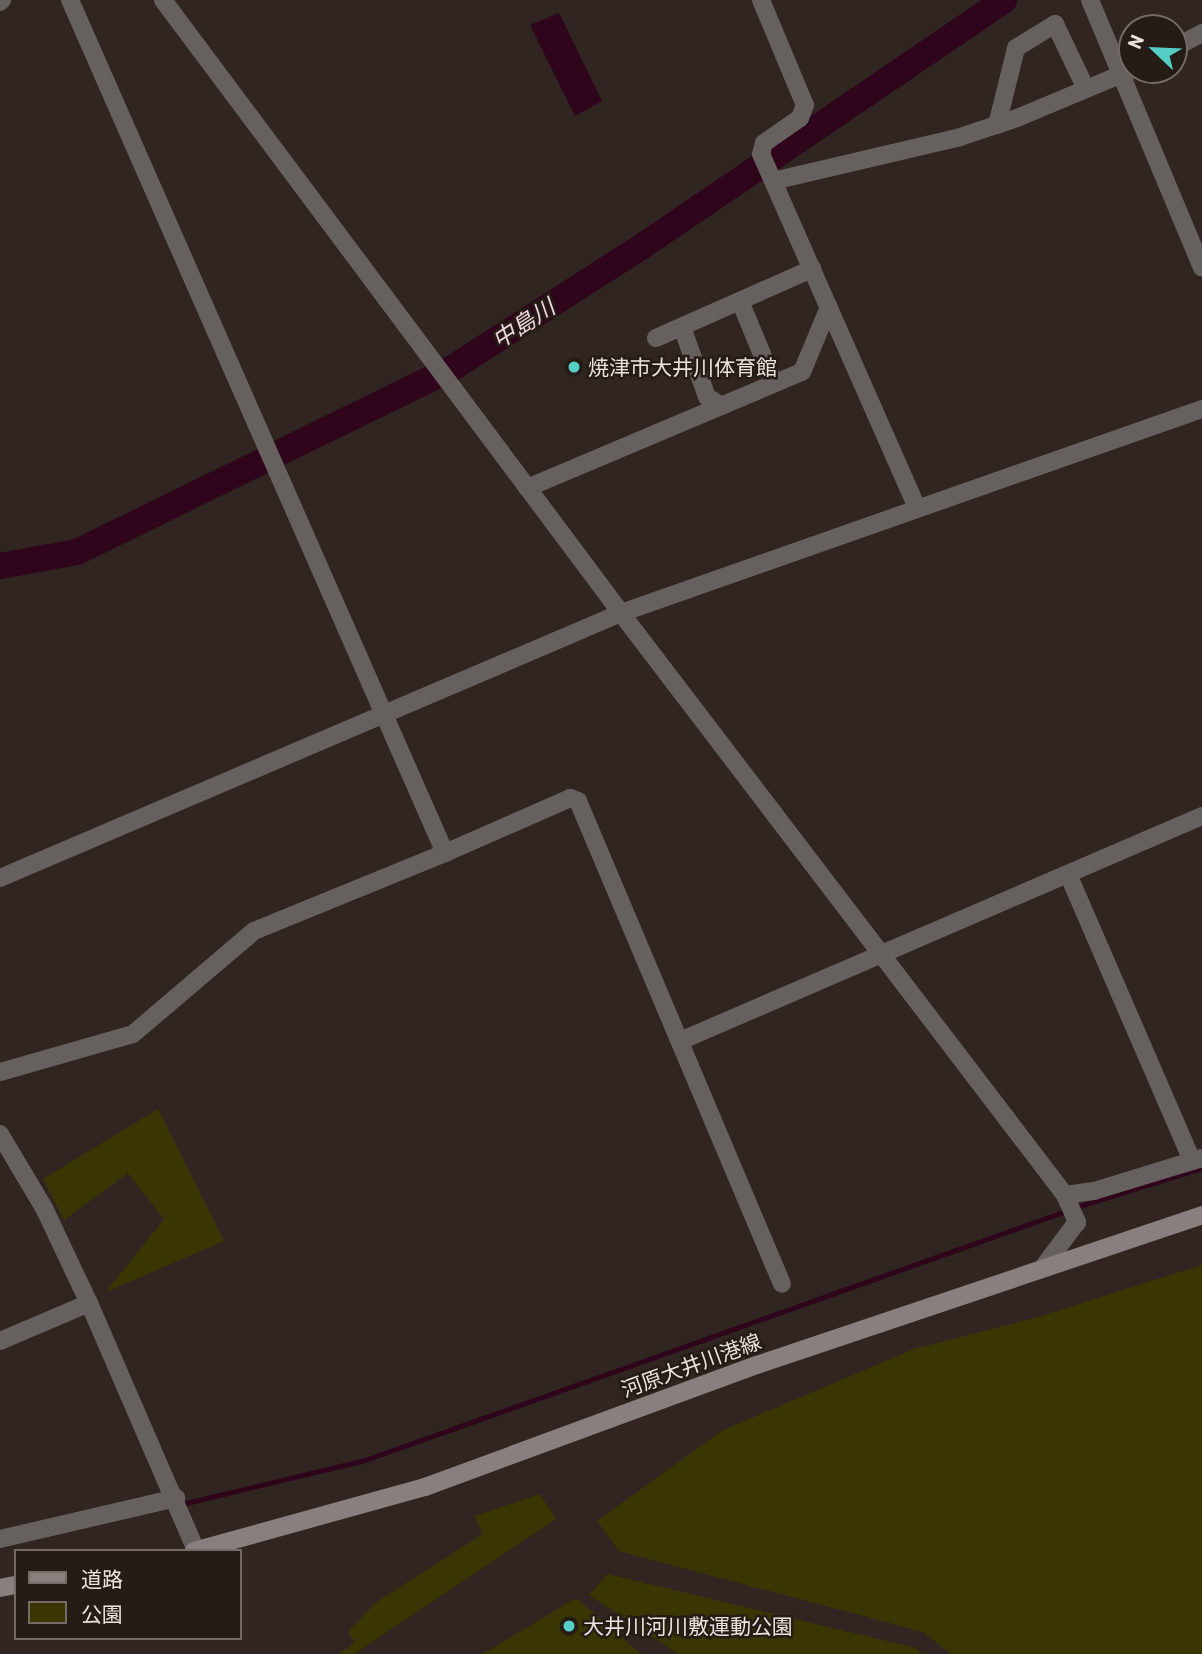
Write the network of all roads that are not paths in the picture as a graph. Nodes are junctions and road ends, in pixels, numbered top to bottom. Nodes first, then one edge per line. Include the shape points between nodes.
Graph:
1 (70, 0) edge
2 (163, 0) edge
3 (761, 0) edge
4 (1090, 0) edge
5 (1118, 55) edge
6 (1118, 77) edge
7 (1131, 84) edge
8 (1086, 89) junction
9 (997, 125) junction
10 (773, 180) junction
11 (1202, 268) edge
12 (812, 269) junction
13 (740, 302) junction
14 (829, 307) junction
15 (682, 327) junction
16 (656, 338) dead end
17 (774, 383) junction
18 (722, 406) junction
19 (1202, 409) edge
20 (527, 488) junction
21 (917, 507) junction
22 (621, 613) junction
23 (384, 713) junction
24 (1202, 816) edge
25 (445, 853) junction
26 (1068, 874) junction
27 (0, 878) edge
28 (880, 954) junction
29 (680, 1041) junction
30 (0, 1072) edge
31 (0, 1134) edge
32 (1197, 1160) edge
33 (1066, 1198) junction
34 (1202, 1215) edge
35 (1044, 1266) junction
36 (782, 1284) dead end
37 (89, 1303) junction
38 (0, 1341) edge
39 (178, 1504) junction
40 (0, 1539) edge
41 (195, 1549) edge
42 (199, 1549) edge

1 - 23 street
2 - 20 street
3 - 10 street via 805,104 800,118 764,143 761,153
4 - 5 street
6 - 8 street
7 - 11 street
8 - 9 street
8 - 9 street via 1055,24 1016,48
9 - 10 street
10 - 12 street
12 - 13 street
12 - 14 street
13 - 15 street
13 - 17 street
14 - 17 street via 802,372
14 - 21 street
15 - 16 street
15 - 18 street via 707,397
17 - 18 street
18 - 20 street
19 - 21 street
20 - 22 street
21 - 22 street
22 - 23 street
22 - 28 street
23 - 25 street
23 - 27 street
24 - 26 street
25 - 29 street via 570,797 578,801
25 - 30 street via 254,931 133,1034
26 - 28 street
26 - 32 street
28 - 29 street
28 - 33 street
29 - 36 street
31 - 37 street via 44,1208
32 - 33 street
33 - 35 street via 1077,1222
34 - 35 main road, 河原大井川港線
35 - 42 main road, 河原大井川港線 via 425,1487
37 - 38 street
37 - 39 street
39 - 40 street
39 - 41 street

